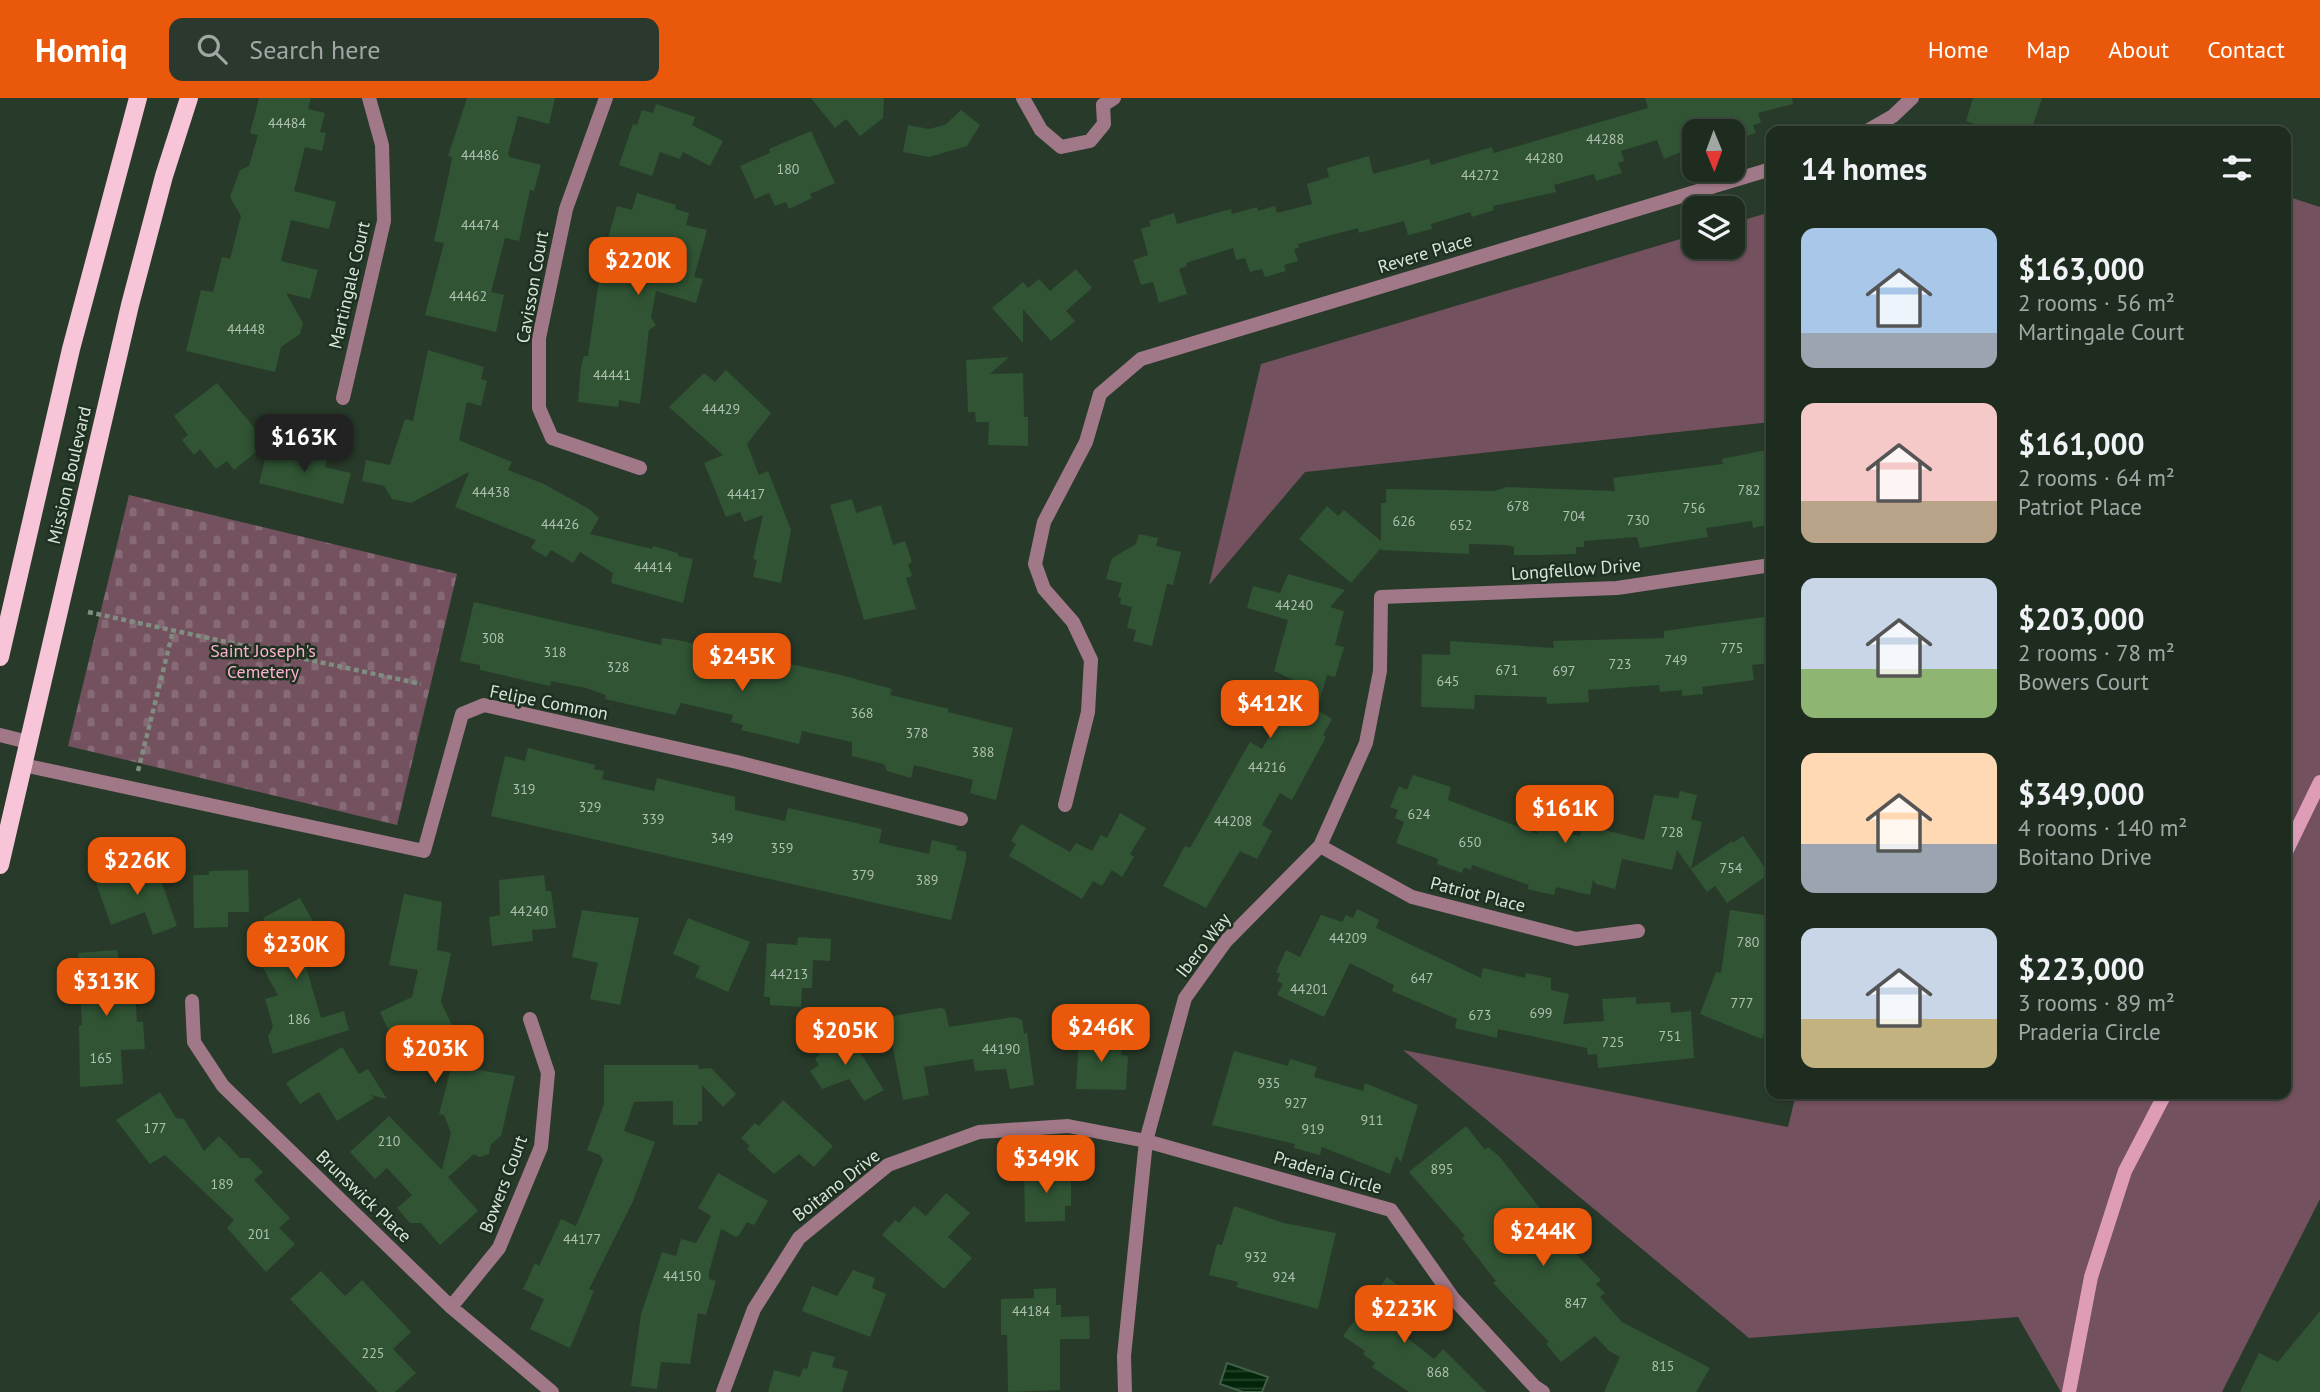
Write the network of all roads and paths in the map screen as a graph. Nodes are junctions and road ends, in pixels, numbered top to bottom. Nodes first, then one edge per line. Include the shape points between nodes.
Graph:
1 (138, 98) edge
2 (189, 98) edge
3 (369, 98) edge
4 (606, 98) edge
5 (1023, 98) edge
6 (1912, 98) edge
7 (1109, 101) edge
8 (1876, 126) edge
9 (1766, 171) edge
10 (343, 398) dead end
11 (640, 468) dead end
12 (1766, 566) edge
13 (1381, 597) joint
14 (88, 612) dead end
15 (173, 631) junction
16 (0, 657) edge
17 (421, 684) dead end
18 (0, 735) edge
19 (28, 742) junction
20 (23, 765) junction
21 (138, 771) dead end
22 (2320, 782) edge
23 (1065, 805) dead end
24 (961, 819) dead end
25 (2291, 842) edge
26 (1320, 846) junction
27 (0, 865) edge
28 (1638, 931) dead end
29 (192, 1001) dead end
30 (530, 1019) dead end
31 (2162, 1099) edge
32 (1146, 1141) junction
33 (451, 1307) junction
34 (552, 1392) edge
35 (723, 1392) edge
36 (1125, 1392) edge
37 (1543, 1392) edge
38 (2069, 1392) edge

1 - 16 main road, Mission Boulevard via 71,349
2 - 19 main road, Mission Boulevard via 130,305
3 - 10 street, Martingale Court via 382,145 384,221
4 - 11 street, Cavisson Court via 566,209 539,338 539,408 552,438
5 - 7 street via 1041,130 1062,147 1090,141 1104,124
6 - 8 street
9 - 23 street, Revere Place via 1141,359 1100,394 1086,442 1044,522 1035,564 1044,589 1073,622 1091,660 1088,712
12 - 13 street, Longfellow Drive via 1617,588
13 - 26 street, Ibero Way via 1380,671 1366,743
14 - 15 path
15 - 17 path
15 - 21 path
18 - 19 street
19 - 20 main road, Mission Boulevard
20 - 24 street, Felipe Common via 424,851 462,714 484,705
20 - 27 main road, Mission Boulevard
22 - 25 main road
26 - 28 street, Patriot Place via 1412,897 1576,939
26 - 32 street, Ibero Way via 1226,941 1185,998
29 - 33 street, Brunswick Place via 194,1042 223,1086
30 - 33 street, Bowers Court via 548,1073 541,1147 499,1248
31 - 38 main road via 2125,1171 2091,1277
32 - 35 street, Boitano Drive via 1068,1126 979,1132 888,1166 799,1238 754,1309
32 - 36 street, Ibero Way via 1124,1356
32 - 37 street, Praderia Circle via 1391,1210 1453,1298
33 - 34 street, Brunswick Place

